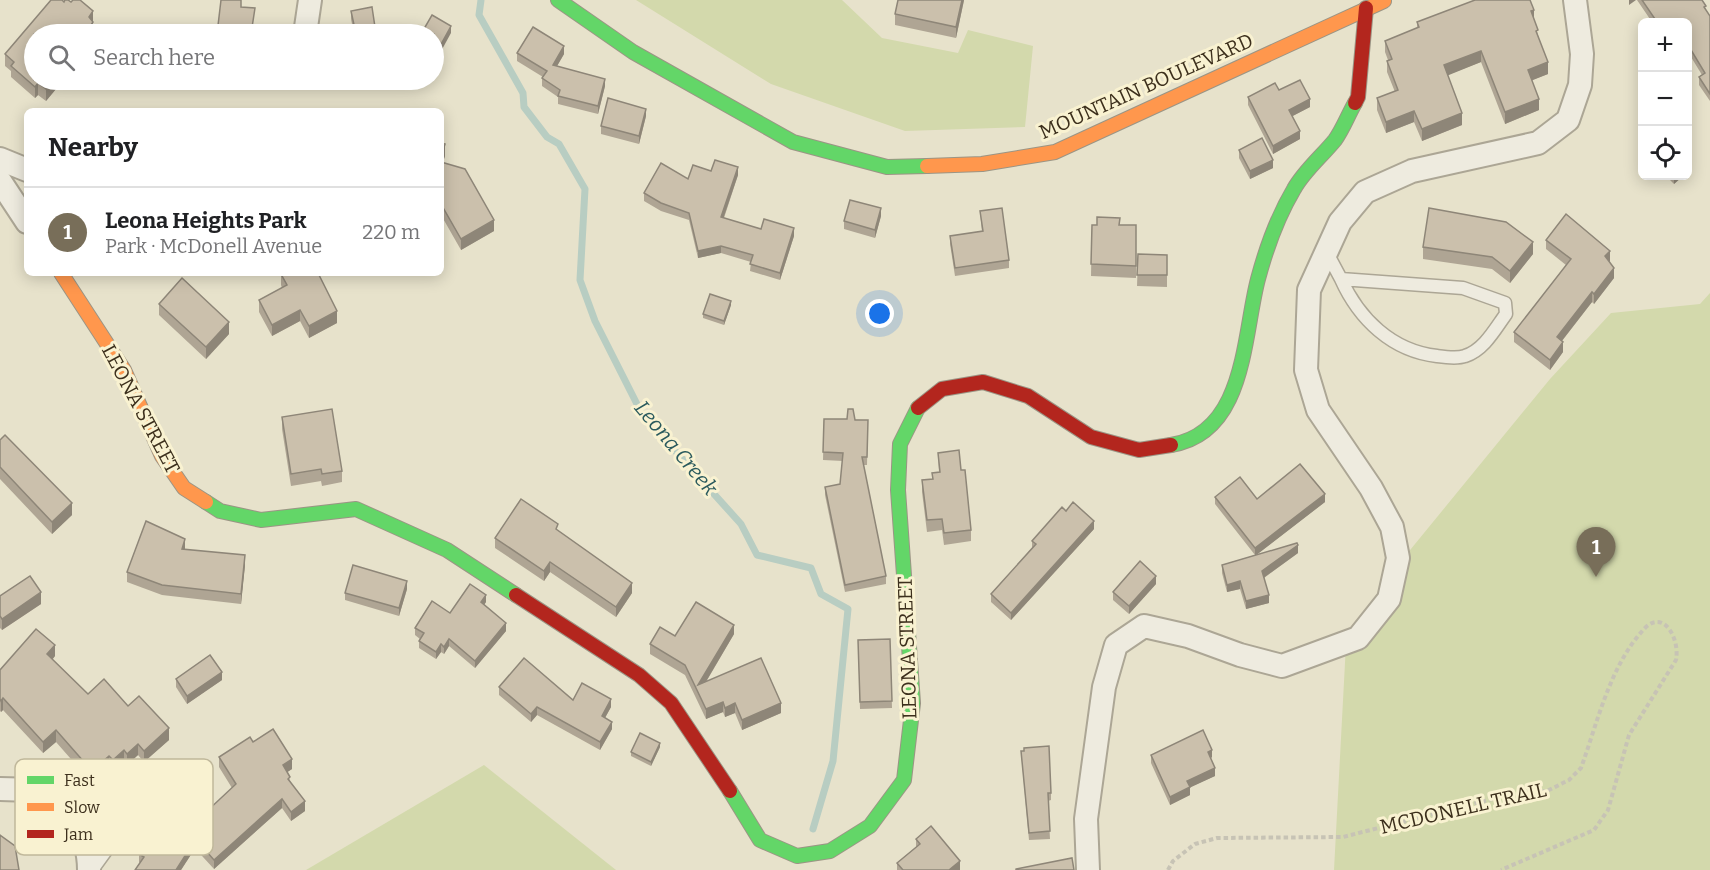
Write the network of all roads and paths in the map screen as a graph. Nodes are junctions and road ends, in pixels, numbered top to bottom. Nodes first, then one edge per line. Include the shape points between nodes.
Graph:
1 (310, 0) edge
2 (558, 0) edge
3 (1386, 0) edge
4 (1575, 0) edge
5 (1366, 4) edge
6 (306, 24) edge
7 (0, 159) edge
8 (24, 169) edge
9 (0, 180) edge
10 (24, 217) edge
11 (1325, 250) junction
12 (63, 276) edge
13 (1341, 279) junction
14 (0, 789) edge
15 (15, 790) edge
16 (88, 855) edge
17 (102, 855) edge
18 (91, 870) edge
19 (1088, 870) edge
20 (1168, 870) edge
21 (1501, 870) edge

1 - 6 street
2 - 5 street, MOUNTAIN BOULEVARD via 633,52 793,142 887,167 982,164 1055,152
3 - 5 street, MOUNTAIN BOULEVARD
4 - 11 street via 1582,54 1580,85 1568,120 1538,143 1412,171 1365,192 1340,222
5 - 12 street, LEONA STREET via 1358,97 1337,137 1294,188 1273,234 1258,279 1236,387 1215,423 1184,443 1139,450 1091,437 1028,396 983,381 942,389 916,410 900,444 898,490 913,703 904,780 870,826 830,851 797,856 760,840 671,703 639,675 447,550 356,509 261,520 220,511 184,488 162,456 124,370
7 - 8 street
9 - 10 street
11 - 13 lane
11 - 19 street via 1309,290 1306,370 1318,410 1371,488 1392,527 1398,558 1389,599 1358,638 1282,666 1144,626 1116,645 1104,687 1086,819
13 - 13 lane via 1463,288 1505,303 1506,314 1489,339 1465,356 1416,354 1385,338 1358,309
14 - 15 street
16 - 18 street
17 - 18 lane
20 - 21 path, MCDONELL TRAIL via 1173,861 1195,844 1217,838 1343,837 1516,793 1547,791 1569,780 1581,768 1618,666 1641,634 1655,623 1666,626 1675,635 1676,660 1629,735 1608,810 1594,830

